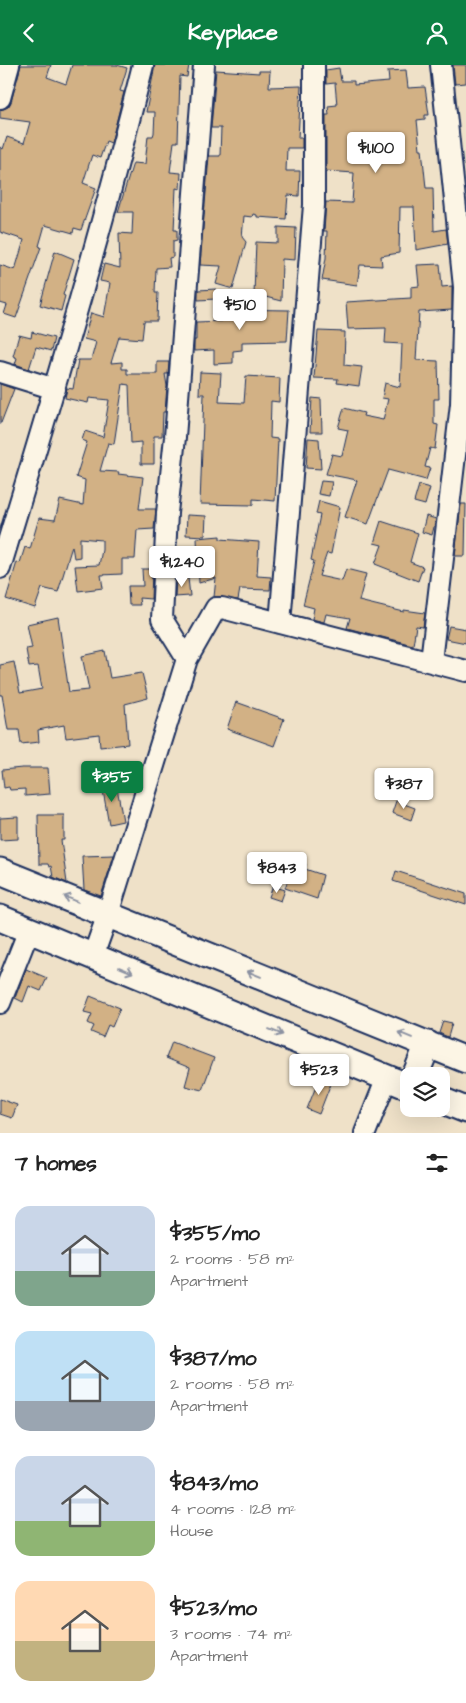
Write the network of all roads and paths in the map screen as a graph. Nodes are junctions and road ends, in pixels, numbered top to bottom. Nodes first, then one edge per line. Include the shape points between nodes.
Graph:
1 (9, 65) edge
2 (143, 65) edge
3 (204, 65) edge
4 (314, 65) edge
5 (441, 65) edge
6 (0, 98) edge
7 (0, 372) edge
8 (55, 389) junction
9 (0, 568) edge
10 (280, 623) junction
11 (187, 659) junction
12 (431, 661) junction
13 (466, 671) edge
14 (0, 871) edge
15 (108, 914) junction
16 (0, 918) edge
17 (29, 930) junction
18 (93, 956) junction
19 (0, 1003) edge
20 (428, 1044) junction
21 (466, 1060) edge
22 (419, 1067) edge
23 (398, 1082) edge
24 (450, 1104) edge
25 (466, 1110) edge
26 (365, 1133) edge

1 - 6 street
2 - 8 street via 112,189
3 - 11 street via 176,437 167,513 162,619
4 - 10 street via 314,205
5 - 12 street via 464,287 461,404
7 - 8 street
8 - 9 street
10 - 11 street via 216,608
10 - 12 street
11 - 15 street
12 - 13 street
15 -> 14 main road
15 - 18 street
20 -> 15 main road
16 - 17 main road
17 - 18 main road
17 - 19 street
18 -> 23 main road
20 - 21 main road
20 - 22 main road
23 - 26 street
24 - 25 main road

